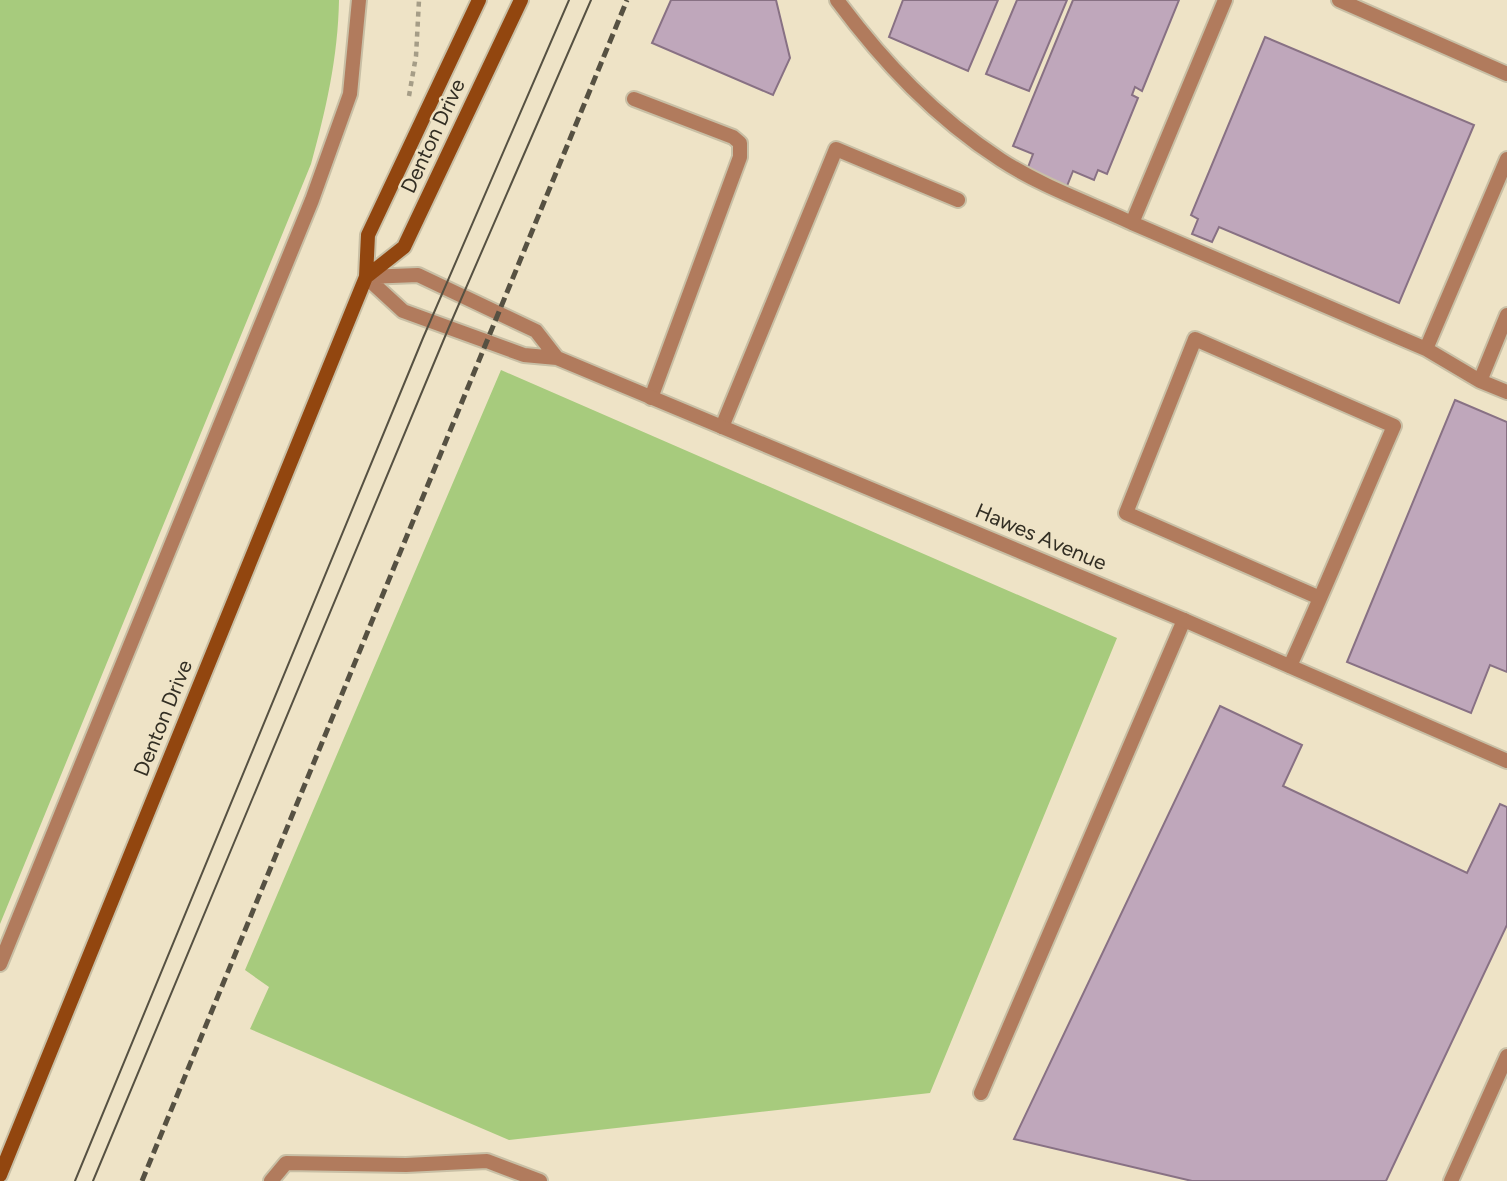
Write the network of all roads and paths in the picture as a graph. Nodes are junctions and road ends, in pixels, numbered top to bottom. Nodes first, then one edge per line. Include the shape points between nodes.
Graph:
1 (359, 0) edge
2 (419, 0) edge
3 (478, 0) edge
4 (521, 0) edge
5 (837, 0) edge
6 (1225, 0) edge
7 (1339, 0) edge
8 (1507, 74) edge
9 (409, 97) dead end
10 (634, 99) dead end
11 (1507, 159) edge
12 (958, 200) dead end
13 (1132, 223) junction
14 (366, 277) junction
15 (1507, 315) edge
16 (1426, 349) junction
17 (557, 358) junction
18 (1480, 381) junction
19 (1507, 392) edge
20 (651, 398) junction
21 (722, 427) junction
22 (1320, 598) junction
23 (1184, 620) junction
24 (1290, 666) junction
25 (1507, 761) edge
26 (0, 964) edge
27 (1507, 1056) edge
28 (981, 1093) dead end
29 (0, 1175) edge
30 (271, 1181) edge
31 (540, 1181) edge
32 (1451, 1181) edge

1 - 26 street via 350,94 312,200
2 - 9 path
3 - 14 main road, Denton Drive via 368,235
4 - 14 main road, Denton Drive via 404,247
5 - 13 street via 877,54 943,119 1004,162
6 - 13 street
7 - 8 street
10 - 20 street via 740,143 740,157
11 - 16 street
12 - 21 street via 836,149
13 - 16 street
14 - 17 street, Hawes Avenue via 402,311 524,355
14 - 17 street, Hawes Avenue via 418,275 536,331
14 - 29 main road, Denton Drive
15 - 18 street
16 - 18 street
17 - 20 street, Hawes Avenue
18 - 19 street
20 - 21 street, Hawes Avenue
21 - 23 street, Hawes Avenue
22 - 22 street via 1394,426 1195,339 1126,513
22 - 24 street
23 - 24 street, Hawes Avenue
23 - 28 street
24 - 25 street, Hawes Avenue
27 - 32 street
30 - 31 street via 286,1163 487,1161

